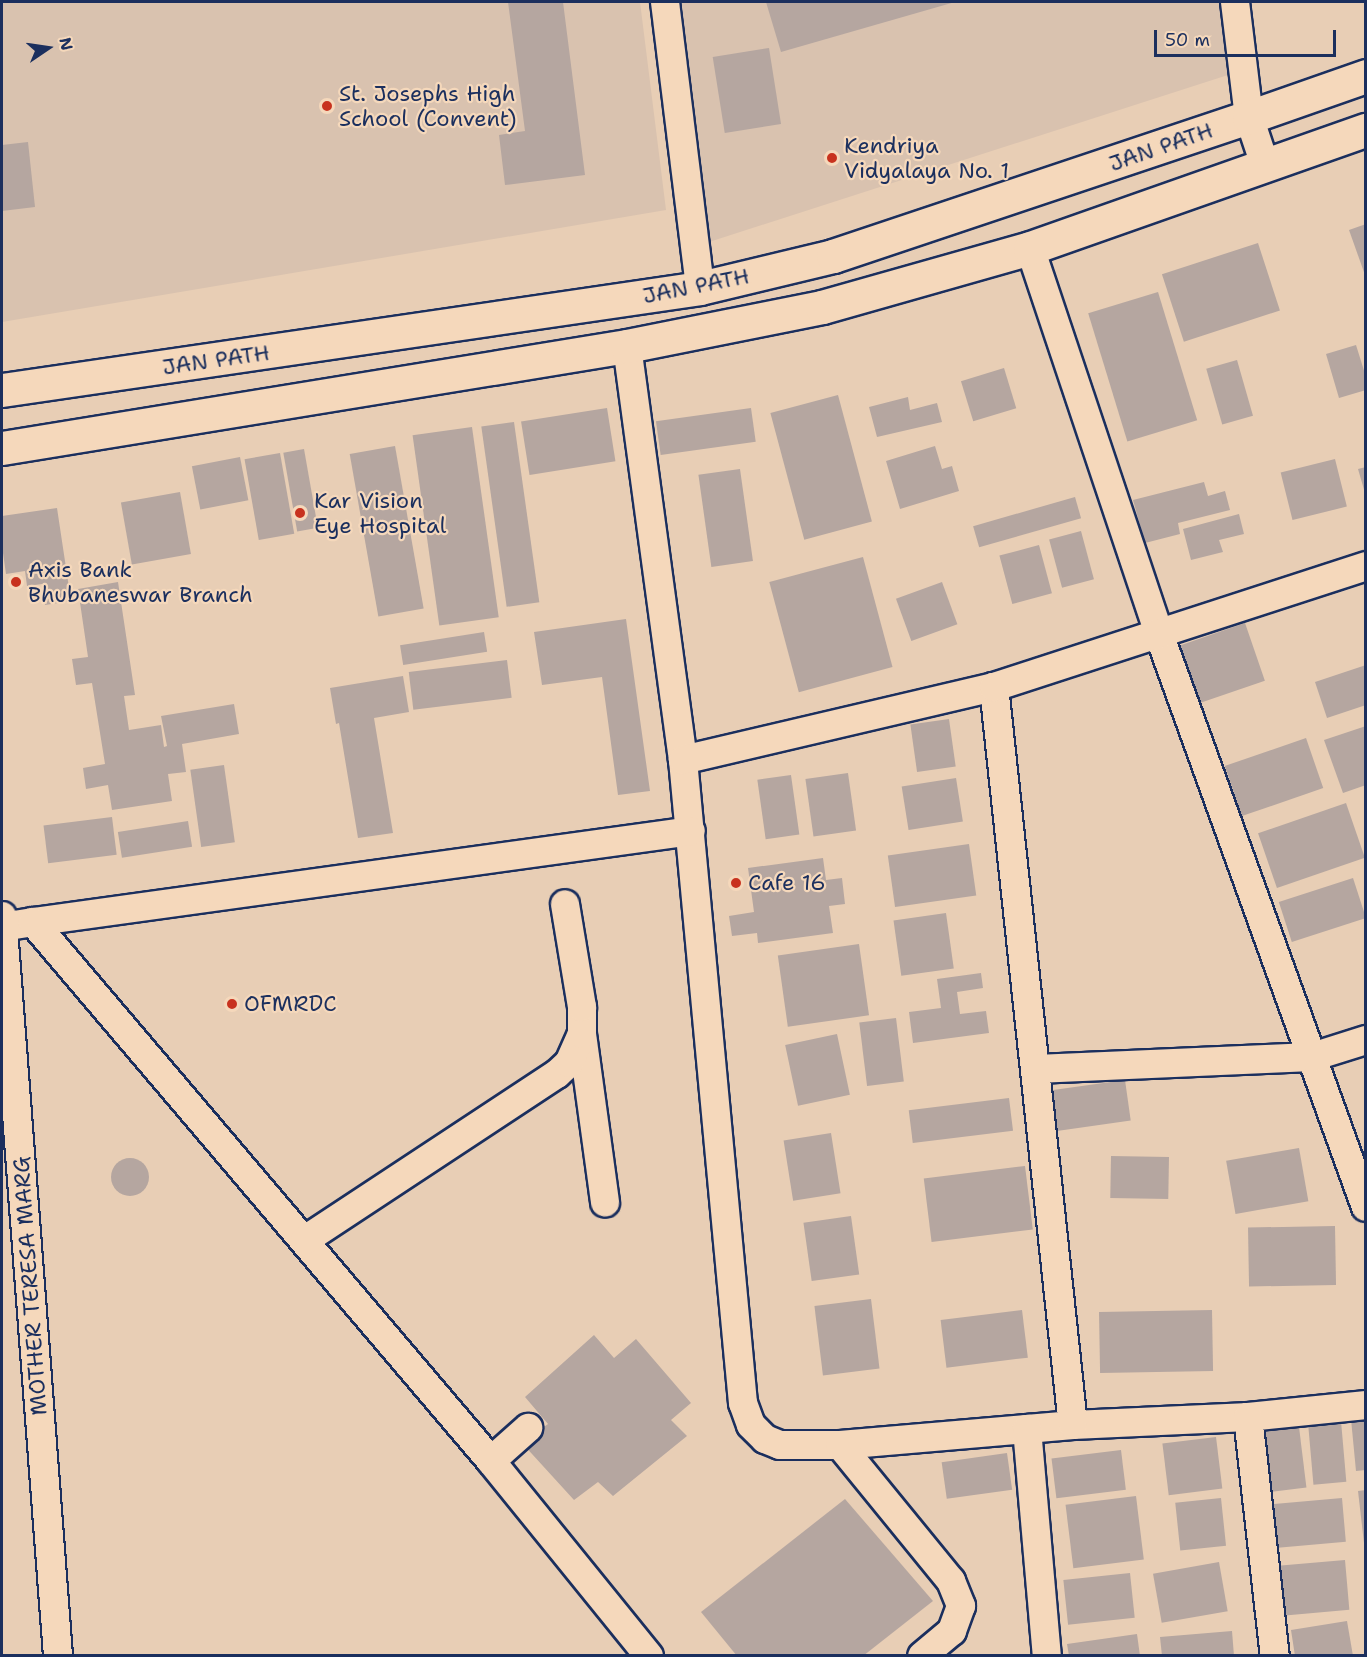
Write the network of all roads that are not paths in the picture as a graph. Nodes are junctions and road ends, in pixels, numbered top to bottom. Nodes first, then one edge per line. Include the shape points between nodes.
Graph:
1 (665, 2) edge
2 (1235, 2) edge
3 (1365, 76) edge
4 (1249, 117) junction
5 (1365, 130) edge
6 (1265, 165) junction
7 (1030, 248) junction
8 (700, 288) junction
9 (627, 346) junction
10 (2, 390) edge
11 (2, 448) edge
12 (1365, 566) edge
13 (1159, 634) junction
14 (994, 687) junction
15 (683, 760) junction
16 (691, 831) junction
17 (565, 904) dead end
18 (33, 922) junction
19 (2, 923) edge
20 (582, 1034) junction
21 (1365, 1041) edge
22 (1312, 1057) junction
23 (1036, 1069) junction
24 (13, 1197) edge
25 (605, 1202) dead end
26 (1365, 1207) edge
27 (305, 1240) junction
28 (1365, 1405) edge
29 (1248, 1417) junction
30 (1073, 1425) junction
31 (528, 1428) dead end
32 (1027, 1429) junction
33 (840, 1445) junction
34 (491, 1461) junction
35 (58, 1656) edge
36 (649, 1656) edge
37 (922, 1656) edge
38 (1047, 1656) edge
39 (1275, 1656) edge

1 - 8 street
2 - 4 street
3 - 4 main road, JAN PATH
4 - 6 street
4 - 8 main road, JAN PATH via 833,256
5 - 6 main road, JAN PATH
6 - 7 main road, JAN PATH
7 - 9 main road, JAN PATH via 822,308
7 - 13 street
8 - 10 main road, JAN PATH
9 - 11 main road, JAN PATH
9 - 15 street
12 - 13 street
13 - 14 street
13 - 22 street
14 - 15 street
14 - 23 street
15 - 16 street
16 - 18 street
16 - 33 street via 743,1403 751,1425 765,1439 780,1445
17 - 20 street via 582,1007
18 - 19 street
18 - 27 street
19 - 24 street, MOTHER TERESA MARG
20 - 25 street
20 - 27 street via 569,1063 557,1074
21 - 22 street
22 - 23 street
22 - 26 street
23 - 30 street
24 - 35 street, MOTHER TERESA MARG
27 - 34 street
28 - 29 street
29 - 30 street
29 - 39 street
30 - 32 street
31 - 34 street
32 - 33 street
32 - 38 street
33 - 37 street via 951,1581 961,1606 952,1631
34 - 36 street

